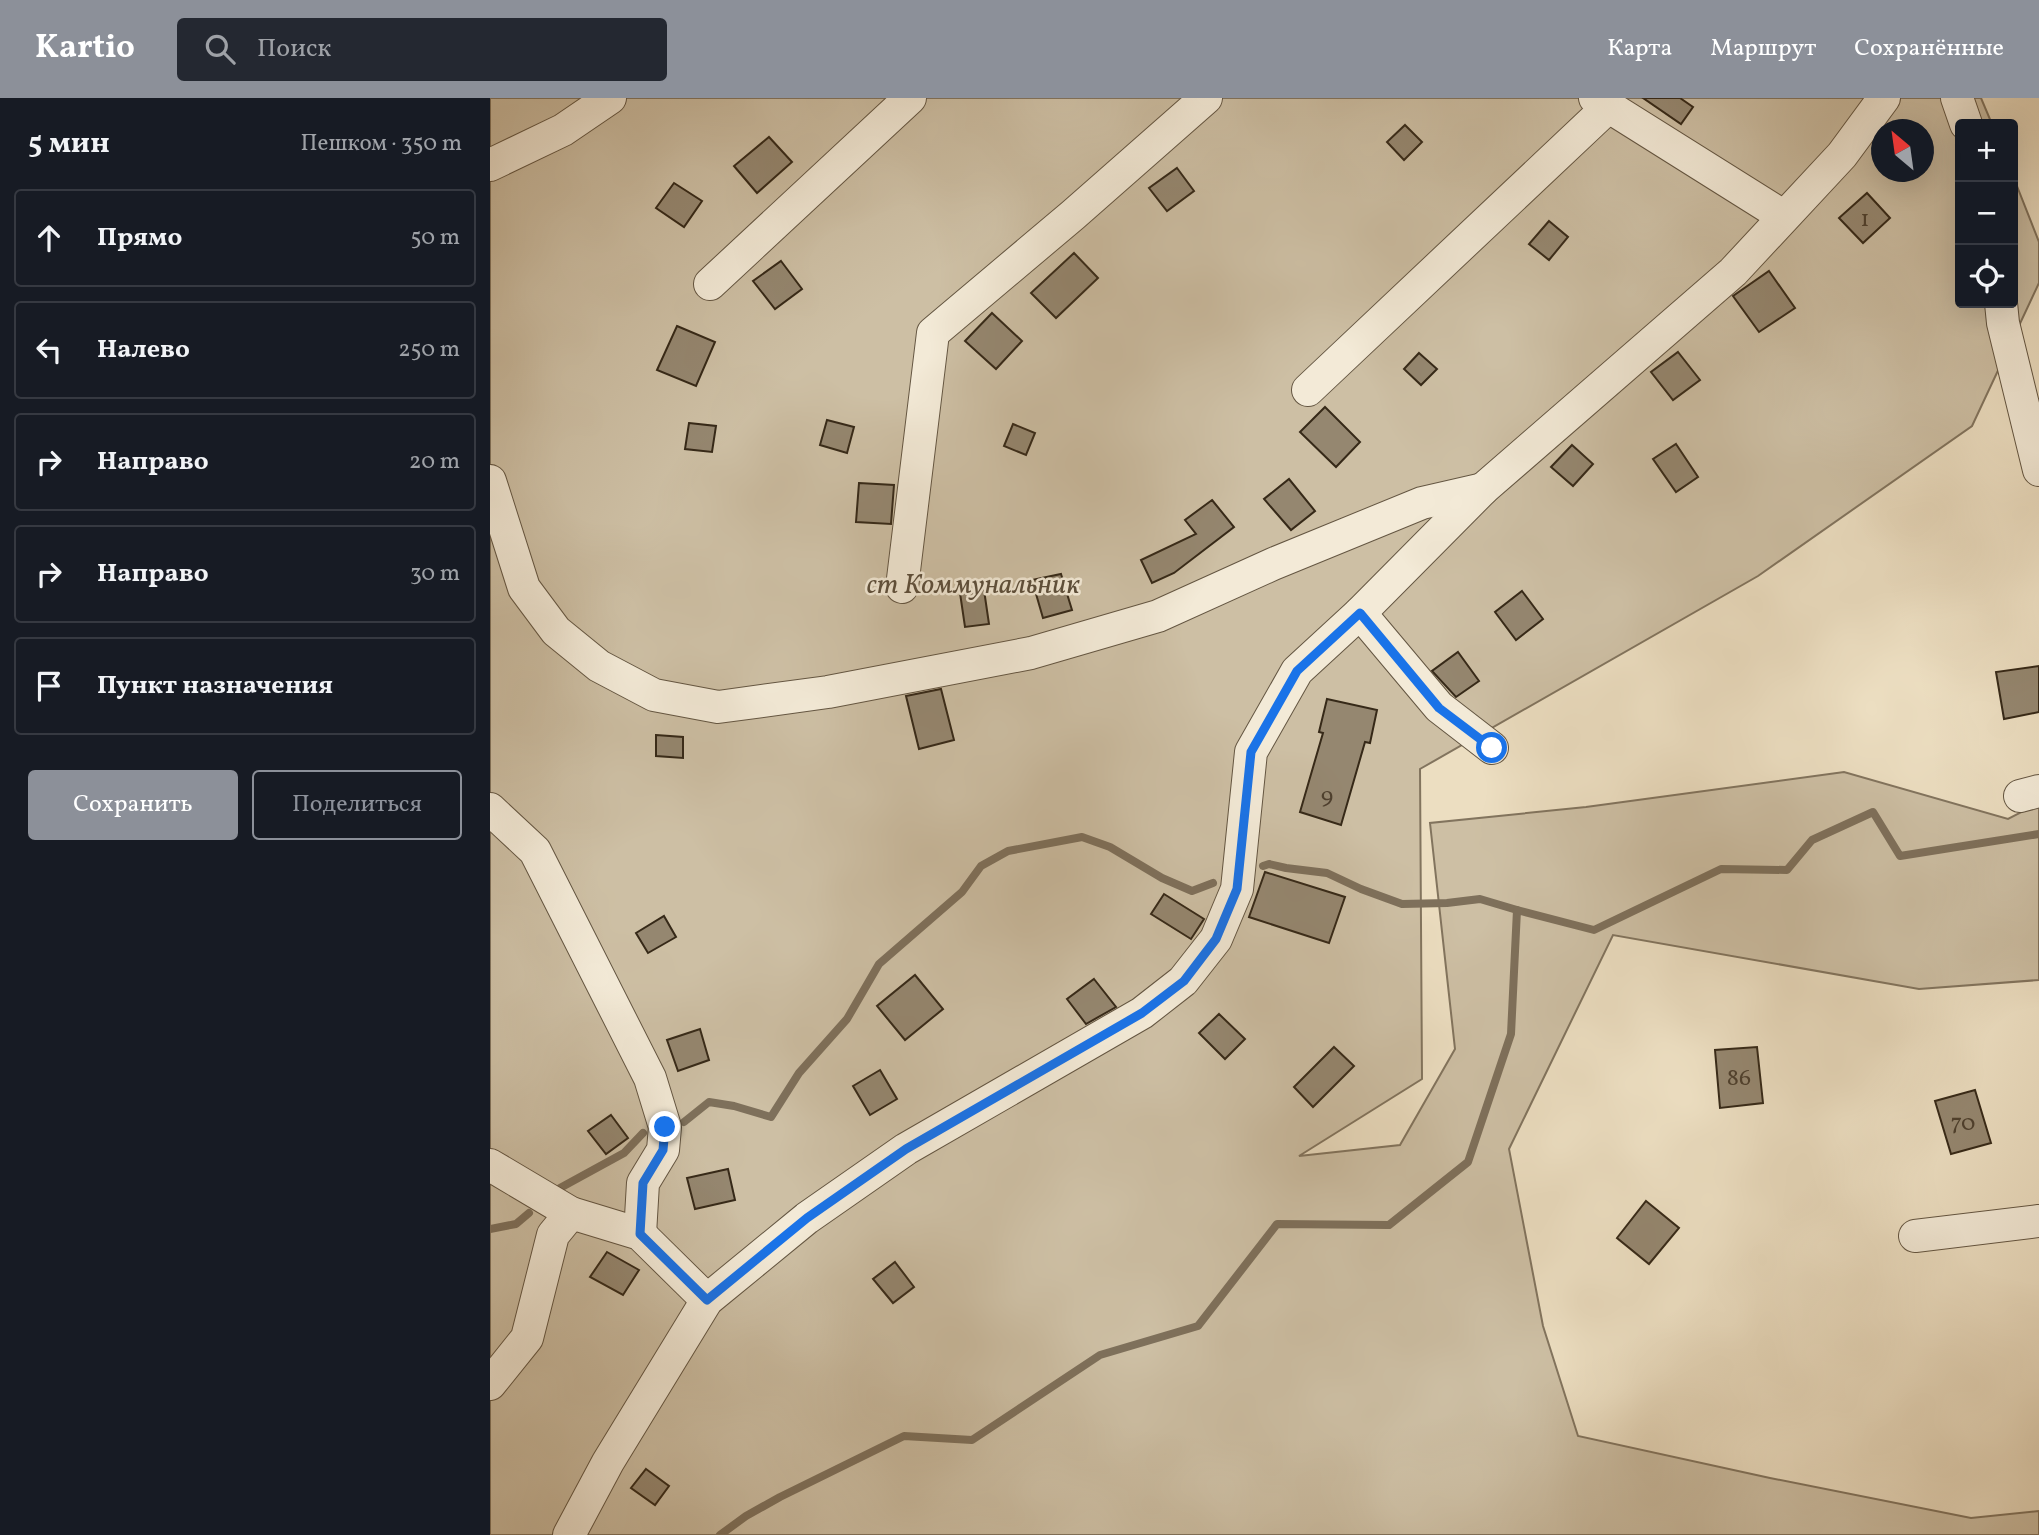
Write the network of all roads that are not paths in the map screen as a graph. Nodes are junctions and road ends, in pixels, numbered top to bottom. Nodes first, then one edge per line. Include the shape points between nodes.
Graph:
1 (610, 98) edge
2 (910, 98) edge
3 (1206, 98) edge
4 (1884, 98) edge
5 (1957, 98) edge
6 (1601, 103) edge
7 (1964, 119) edge
8 (490, 165) edge
9 (1783, 216) junction
10 (710, 284) dead end
11 (2002, 308) edge
12 (1308, 390) dead end
13 (2039, 470) edge
14 (490, 481) edge
15 (1483, 489) junction
16 (495, 508) edge
17 (902, 587) dead end
18 (1360, 613) junction
19 (1492, 748) dead end
20 (490, 809) edge
21 (490, 1165) edge
22 (570, 1213) junction
23 (2039, 1221) edge
24 (640, 1234) junction
25 (1915, 1236) dead end
26 (707, 1300) junction
27 (490, 1384) edge
28 (569, 1535) edge

1 - 8 street via 562,130
2 - 10 street
3 - 17 street via 933,333
4 - 9 street via 1842,155
5 - 7 street
6 - 9 street
6 - 12 street
9 - 15 street via 1733,272
11 - 13 street
14 - 16 street
15 - 16 street via 1422,503 1158,616 1031,653 828,692 718,707 654,695 599,666 556,631 524,588
15 - 18 street
18 - 19 street via 1439,708
18 - 26 street via 1297,671 1251,752 1237,889 1216,939 1184,981 1142,1013 906,1149 807,1218
20 - 24 street via 535,851 650,1078 665,1127 663,1150 643,1183
21 - 22 street
22 - 24 street
22 - 27 street via 553,1235 527,1338
23 - 25 street
24 - 26 street
26 - 28 street

